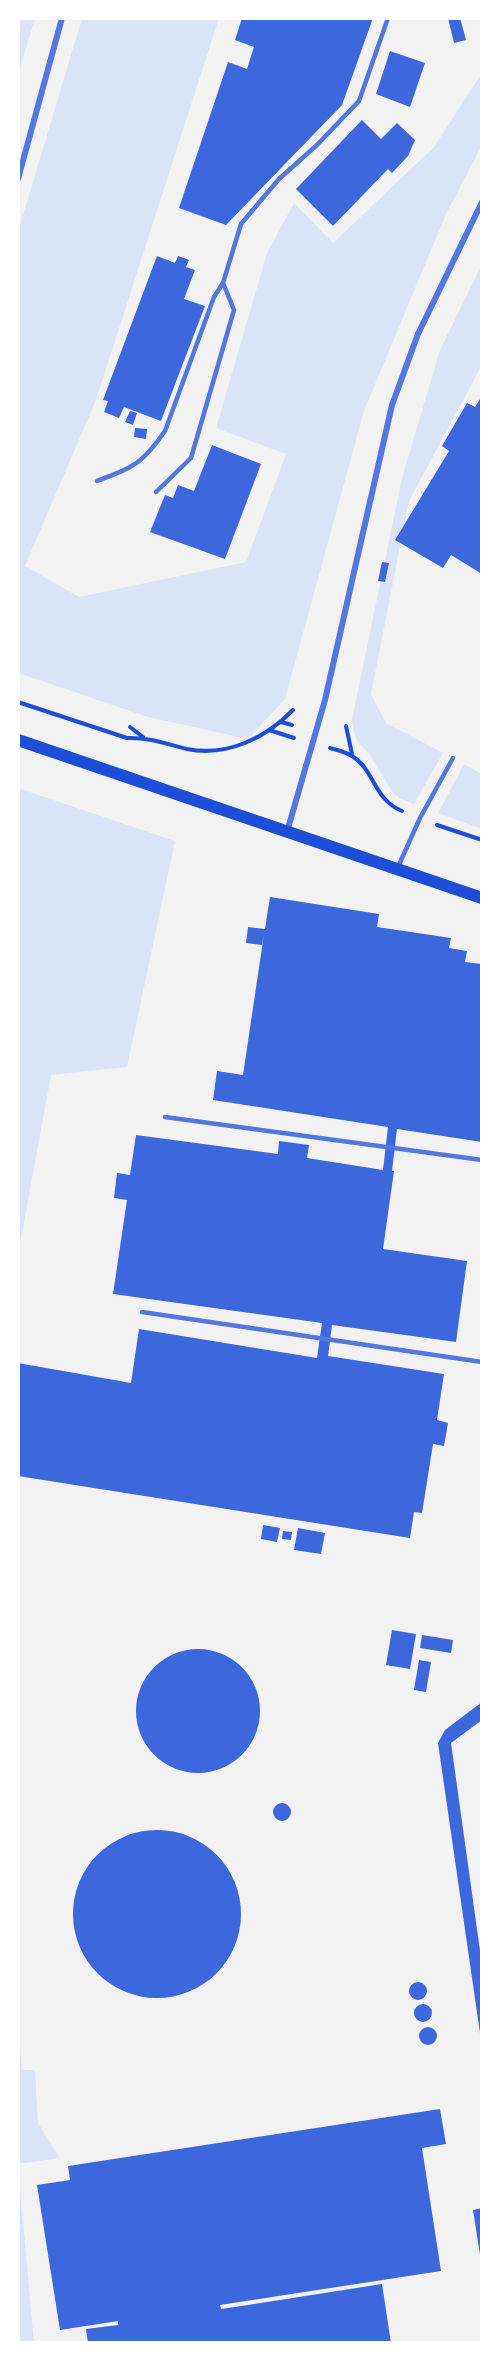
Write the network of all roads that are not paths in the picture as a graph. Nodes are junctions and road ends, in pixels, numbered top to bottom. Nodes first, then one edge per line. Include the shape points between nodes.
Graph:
1 (62, 18) edge
2 (388, 18) edge
3 (18, 179) edge
4 (482, 202) edge
5 (223, 283) junction
6 (97, 481) dead end
7 (156, 492) dead end
8 (18, 740) edge
9 (453, 758) dead end
10 (287, 832) junction
11 (397, 869) junction
12 (482, 898) edge
13 (165, 1117) dead end
14 (482, 1160) edge
15 (142, 1312) dead end
16 (482, 1362) edge

1 - 3 street
2 - 5 lane via 359,101 279,179 241,224
4 - 10 street via 418,334 392,405 325,700
5 - 6 lane via 214,297 165,431 135,466
5 - 7 lane via 234,310 191,458
8 - 10 main road
9 - 11 lane
10 - 11 main road
11 - 12 main road
13 - 14 lane
15 - 16 lane

